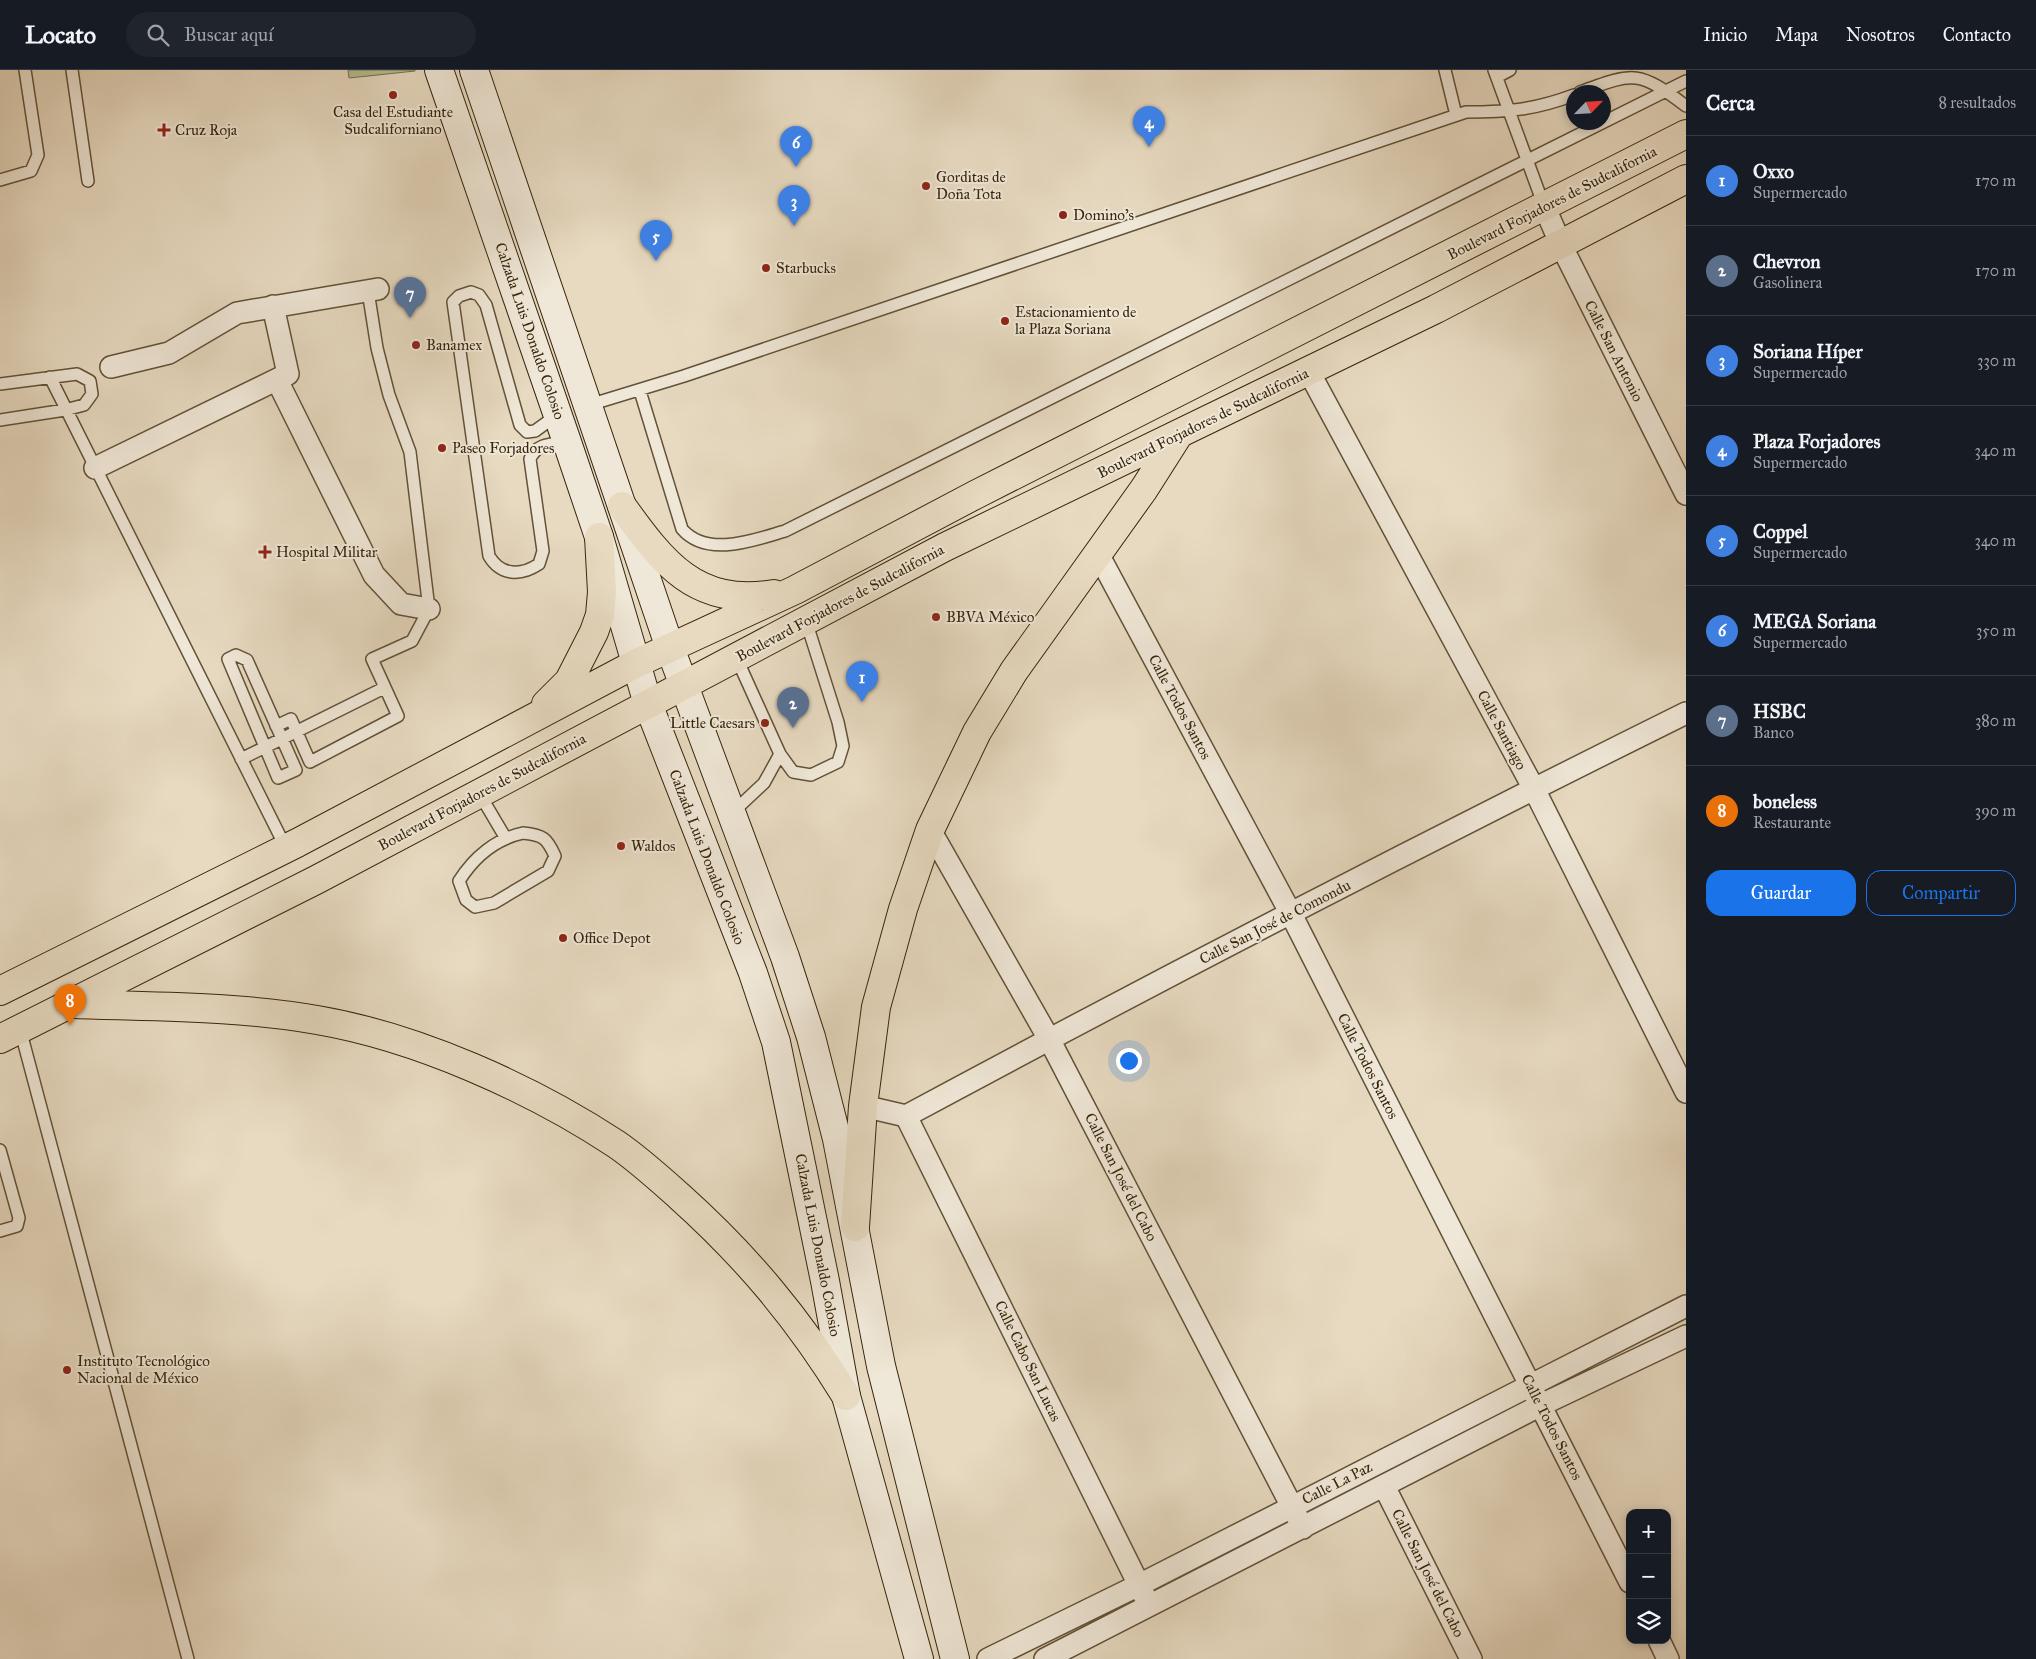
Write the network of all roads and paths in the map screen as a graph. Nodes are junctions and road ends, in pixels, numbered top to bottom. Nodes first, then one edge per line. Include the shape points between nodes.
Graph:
1 (25, 70) edge
2 (72, 70) edge
3 (439, 70) edge
4 (474, 70) edge
5 (1445, 70) edge
6 (1510, 70) edge
7 (1496, 73) edge
8 (1686, 81) edge
9 (1598, 85) edge
10 (1667, 91) junction
11 (1566, 98) edge
12 (1686, 106) edge
13 (1510, 112) junction
14 (1456, 115) junction
15 (1686, 134) edge
16 (1526, 162) junction
17 (1686, 179) edge
18 (0, 180) edge
19 (88, 182) dead end
20 (1545, 208) junction
21 (1561, 244) junction
22 (373, 290) joint
23 (273, 306) junction
24 (111, 367) dead end
25 (1309, 372) junction
26 (50, 378) junction
27 (546, 378) junction
28 (277, 380) junction
29 (0, 384) edge
30 (640, 391) junction
31 (589, 405) junction
32 (65, 410) junction
33 (558, 414) junction
34 (0, 420) edge
35 (1179, 433) junction
36 (568, 442) junction
37 (1080, 443) junction
38 (1136, 455) junction
39 (95, 468) junction
40 (1686, 494) edge
41 (976, 495) junction
42 (622, 506) junction
43 (599, 537) junction
44 (945, 547) junction
45 (1098, 554) junction
46 (795, 590) junction
47 (429, 609) junction
48 (806, 621) junction
49 (670, 648) junction
50 (736, 657) junction
51 (637, 663) junction
52 (684, 685) junction
53 (384, 688) junction
54 (648, 704) junction
55 (1686, 713) edge
56 (533, 718) junction
57 (276, 726) junction
58 (296, 731) junction
59 (282, 738) junction
60 (265, 747) junction
61 (780, 754) junction
62 (241, 759) junction
63 (1534, 788) junction
64 (479, 793) junction
65 (731, 814) junction
66 (930, 830) junction
67 (505, 837) junction
68 (292, 845) junction
69 (316, 880) junction
70 (1291, 914) junction
71 (0, 991) edge
72 (74, 1004) junction
73 (10, 1034) edge
74 (1049, 1039) junction
75 (1686, 1092) edge
76 (863, 1106) junction
77 (906, 1116) junction
78 (0, 1150) edge
79 (855, 1228) junction
80 (0, 1231) edge
81 (1686, 1306) edge
82 (1686, 1336) edge
83 (1530, 1384) junction
84 (846, 1396) junction
85 (1541, 1405) junction
86 (1384, 1486) junction
87 (1292, 1506) junction
88 (1303, 1528) junction
89 (1626, 1574) edge
90 (1139, 1585) junction
91 (1149, 1606) junction
92 (1661, 1644) edge
93 (1057, 1656) edge
94 (188, 1659) edge
95 (919, 1659) edge
96 (955, 1659) edge
97 (988, 1659) edge
98 (1471, 1659) edge
99 (1668, 1659) edge

1 - 18 lane via 38,155 31,172
2 - 19 lane
3 - 27 main road, Calzada Luis Donaldo Colosio
4 - 31 main road
5 - 14 lane
6 - 7 lane
7 - 13 lane
8 - 10 lane
9 - 10 lane via 1622,76 1649,79
10 - 12 lane
10 - 16 lane
11 - 13 lane
13 - 14 lane
13 - 16 lane
14 - 30 lane
15 - 20 main road, Boulevard Forjadores de Sudcalifornia
16 - 20 lane
16 - 30 lane via 784,531 739,544 698,542 682,529
17 - 21 main road, Boulevard Forjadores de Sudcalifornia
20 - 21 street, Calle San Antonio
20 - 37 main road, Boulevard Forjadores de Sudcalifornia
21 - 25 main road, Boulevard Forjadores de Sudcalifornia
21 - 40 street, Calle San Antonio
22 - 23 street
22 - 47 lane via 377,348 410,452
23 - 24 street via 237,313 169,353
23 - 28 street via 288,374
25 - 35 main road, Boulevard Forjadores de Sudcalifornia
25 - 63 street, Calle Santiago
26 - 29 lane
26 - 32 lane
26 - 32 lane via 77,374 90,381 92,394 84,405
27 - 31 main road via 570,404 578,407
27 - 33 main road, Calzada Luis Donaldo Colosio
28 - 39 street
28 - 47 street via 374,575 401,604
30 - 31 lane
31 - 42 main road
32 - 34 lane
32 - 39 lane
33 - 36 main road, Calzada Luis Donaldo Colosio
33 - 36 lane via 535,431 527,432 520,425 486,305 480,295 471,292 452,302 489,556 503,571 517,573 540,564 543,551 530,459 534,450 544,444
35 - 38 main road, Boulevard Forjadores de Sudcalifornia
35 - 45 main road
36 - 43 main road, Calzada Luis Donaldo Colosio
37 - 38 main road via 1076,448 1077,458 1086,463
37 - 41 main road, Boulevard Forjadores de Sudcalifornia
38 - 44 main road, Boulevard Forjadores de Sudcalifornia
39 - 62 lane
41 - 44 main road via 991,502 991,513
41 - 46 main road, Boulevard Forjadores de Sudcalifornia
42 - 46 main road via 651,546 684,578 714,592 752,598
42 - 49 main road
43 - 51 main road, Calzada Luis Donaldo Colosio
43 - 56 main road via 600,616 568,681
44 - 48 main road, Boulevard Forjadores de Sudcalifornia
45 - 66 main road via 1014,671 977,732
45 - 70 street, Calle Todos Santos
46 - 49 main road, Boulevard Forjadores de Sudcalifornia
47 - 53 lane via 412,640 372,660
48 - 50 main road, Boulevard Forjadores de Sudcalifornia
48 - 61 lane via 843,746 838,762 811,775 793,772
49 - 51 main road, Boulevard Forjadores de Sudcalifornia
49 - 52 main road
50 - 52 main road, Boulevard Forjadores de Sudcalifornia
50 - 61 lane
51 - 54 main road, Calzada Luis Donaldo Colosio
51 - 56 main road, Boulevard Forjadores de Sudcalifornia
52 - 54 main road, Boulevard Forjadores de Sudcalifornia
52 - 65 main road
53 - 58 lane
53 - 58 lane via 398,716 310,762
54 - 64 main road, Boulevard Forjadores de Sudcalifornia
54 - 84 main road, Calzada Luis Donaldo Colosio via 753,973 776,1042
55 - 63 street, Calle San José de Comondu
56 - 68 main road, Boulevard Forjadores de Sudcalifornia
57 - 58 lane via 291,720
57 - 59 lane
57 - 60 lane via 247,660 236,655 228,660
58 - 59 lane
59 - 60 lane
59 - 60 lane via 296,770 278,778
60 - 62 lane
61 - 65 lane via 764,783
62 - 68 lane
63 - 70 street, Calle San José de Comondu
63 - 75 street, Calle Santiago
64 - 67 lane
64 - 69 main road, Boulevard Forjadores de Sudcalifornia
65 - 79 main road via 785,957 811,1037
66 - 74 street, Calle San José del Cabo
66 - 76 main road via 903,909 876,1007
67 - 67 lane via 523,833 541,835 555,856 548,871 494,903 474,907 466,900 459,881 469,865
68 - 69 main road
68 - 71 main road, Boulevard Forjadores de Sudcalifornia
69 - 72 main road, Boulevard Forjadores de Sudcalifornia
70 - 74 street, Calle San José de Comondu
70 - 83 street, Calle Todos Santos
72 - 73 main road, Boulevard Forjadores de Sudcalifornia
72 - 84 main road via 241,1012 317,1020 432,1051 520,1089 616,1144 695,1211 769,1285
73 - 94 lane
74 - 77 street, Calle San José de Comondu
74 - 87 street, Calle San José del Cabo
76 - 77 street
76 - 79 main road
77 - 90 street, Calle Cabo San Lucas
78 - 80 lane via 18,1218 17,1226
79 - 96 main road via 881,1366
81 - 83 street, Calle La Paz
82 - 85 street, Calle La Paz
83 - 85 street, Calle Todos Santos
83 - 87 street, Calle La Paz
84 - 95 main road, Calzada Luis Donaldo Colosio
85 - 86 street, Calle La Paz
85 - 89 street, Calle Todos Santos
86 - 88 street, Calle La Paz
86 - 98 street, Calle San José del Cabo
87 - 88 street, Calle San José del Cabo
87 - 90 street, Calle La Paz
88 - 91 street, Calle La Paz
90 - 91 street, Calle Cabo San Lucas
90 - 97 street, Calle La Paz
91 - 93 street, Calle La Paz
92 - 99 street

